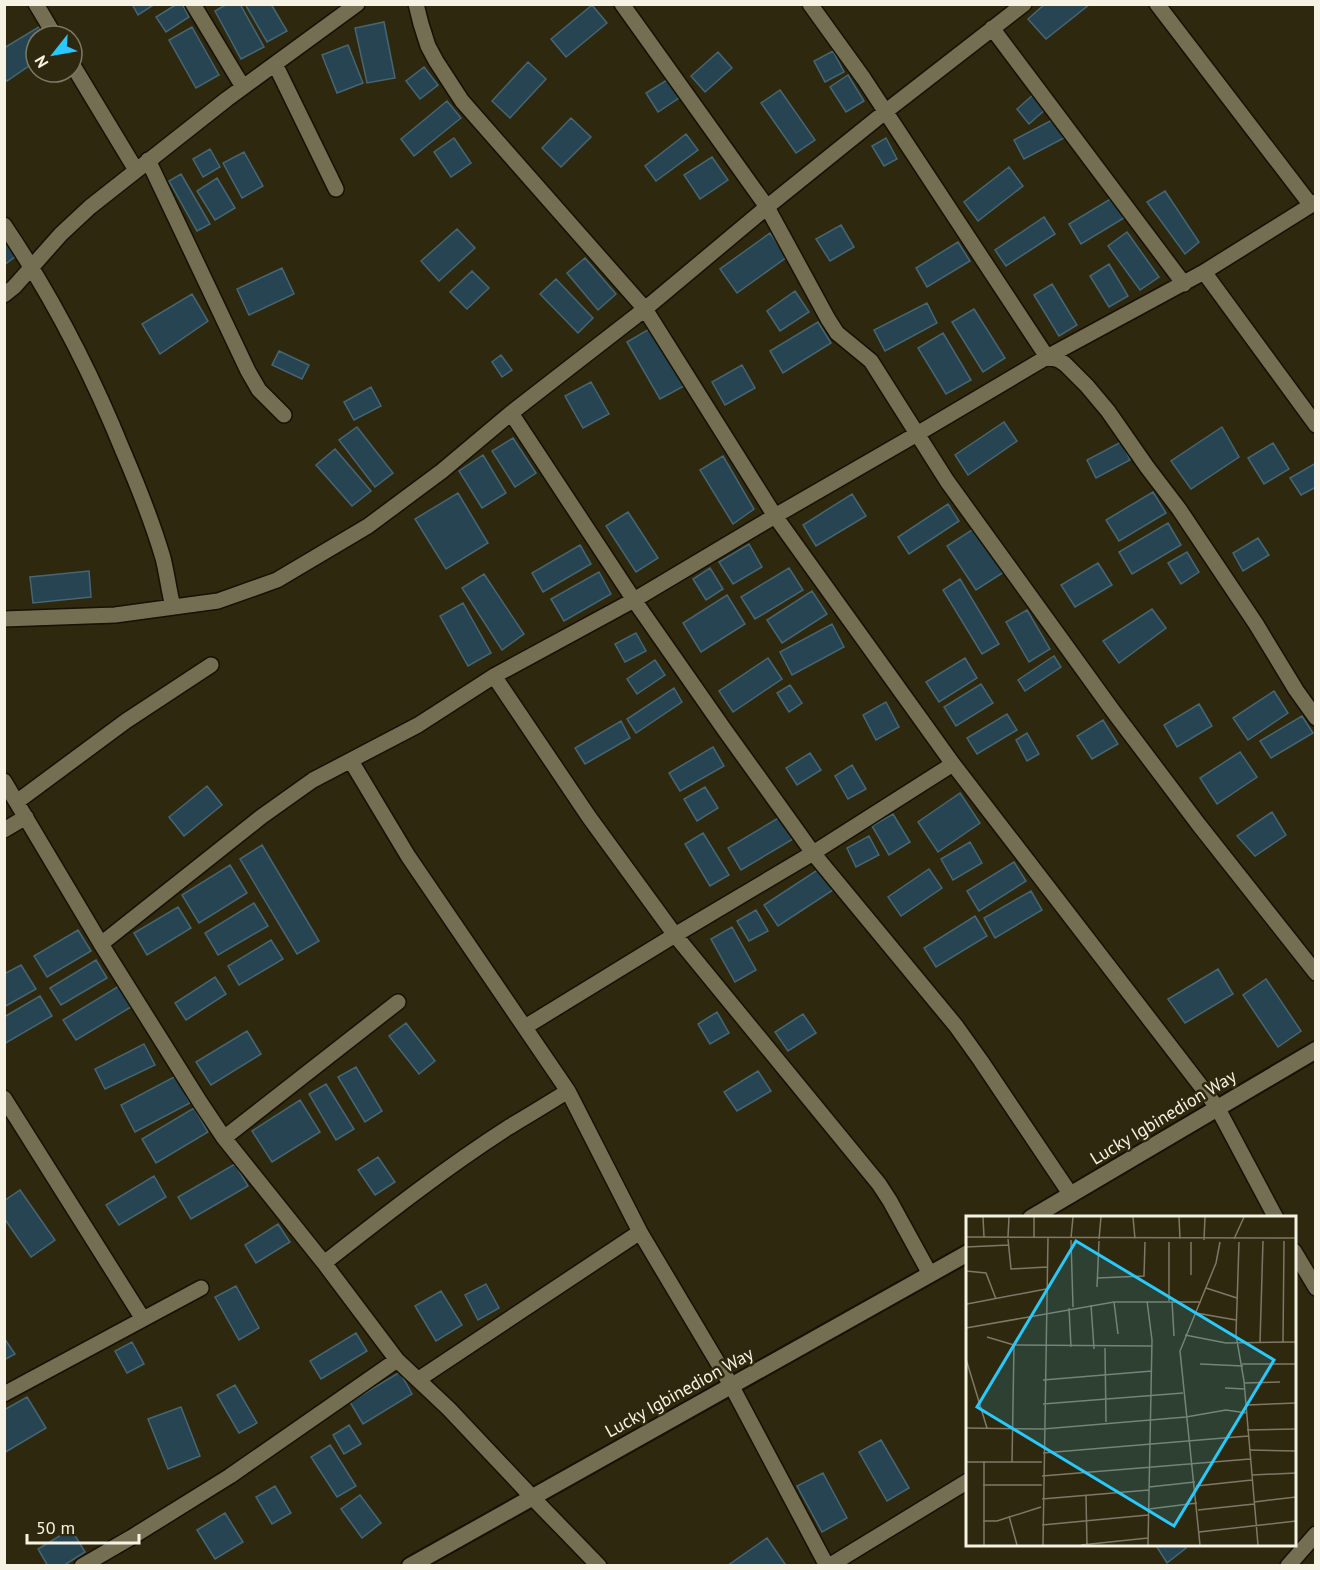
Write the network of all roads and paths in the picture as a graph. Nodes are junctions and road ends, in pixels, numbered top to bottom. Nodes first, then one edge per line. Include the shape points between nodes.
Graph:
1 (36, 4) edge
2 (193, 4) edge
3 (357, 4) edge
4 (416, 4) edge
5 (622, 4) edge
6 (810, 4) edge
7 (1157, 4) edge
8 (1017, 7) edge
9 (48, 24) edge
10 (992, 28) junction
11 (275, 64) junction
12 (84, 81) edge
13 (243, 87) junction
14 (885, 112) junction
15 (142, 165) junction
16 (336, 189) dead end
17 (1313, 203) edge
18 (766, 207) junction
19 (4, 225) edge
20 (32, 267) junction
21 (1204, 272) junction
22 (1184, 284) junction
23 (4, 295) edge
24 (645, 309) junction
25 (1047, 357) junction
26 (511, 413) junction
27 (284, 415) dead end
28 (1316, 425) edge
29 (916, 434) junction
30 (775, 516) junction
31 (634, 600) junction
32 (173, 607) junction
33 (4, 619) edge
34 (211, 665) dead end
35 (495, 676) junction
36 (1316, 718) edge
37 (351, 761) junction
38 (953, 764) junction
39 (4, 781) edge
40 (18, 801) junction
41 (26, 817) junction
42 (4, 830) edge
43 (813, 853) junction
44 (675, 935) junction
45 (102, 944) junction
46 (1316, 973) edge
47 (398, 1002) dead end
48 (525, 1027) junction
49 (1316, 1050) edge
50 (568, 1091) junction
51 (4, 1098) edge
52 (1217, 1107) junction
53 (224, 1138) junction
54 (1071, 1195) junction
55 (1034, 1216) edge
56 (1275, 1216) edge
57 (640, 1232) junction
58 (966, 1254) edge
59 (1296, 1255) edge
60 (324, 1263) junction
61 (930, 1274) junction
62 (1306, 1275) edge
63 (201, 1288) dead end
64 (1316, 1288) edge
65 (143, 1319) junction
66 (397, 1360) junction
67 (419, 1379) junction
68 (731, 1385) junction
69 (4, 1394) edge
70 (966, 1482) edge
71 (532, 1497) junction
72 (1316, 1534) edge
73 (1289, 1565) edge
74 (82, 1566) edge
75 (410, 1566) edge
76 (599, 1566) edge
77 (828, 1566) edge

1 - 9 street
2 - 13 street
3 - 11 street
4 - 24 street via 428,46 462,101
5 - 18 street
6 - 14 street
7 - 17 street
8 - 10 street
10 - 14 street
10 - 22 street
11 - 13 street
11 - 16 street
12 - 15 street
13 - 15 street
14 - 18 street
14 - 25 street
15 - 20 street via 90,207
15 - 27 street via 248,371 259,390
17 - 21 street
18 - 24 street
18 - 29 street via 837,333 871,361
19 - 20 street
20 - 23 street
20 - 32 street via 70,336 126,458 163,559
21 - 22 street
21 - 28 street
22 - 25 street
24 - 26 street
24 - 30 street
25 - 29 street
25 - 36 street via 1065,364 1108,411 1179,509
26 - 31 street
26 - 32 street via 368,526 277,580 218,601
29 - 30 street
29 - 46 street via 1113,711
30 - 31 street
30 - 38 street
31 - 35 street
31 - 43 street
32 - 33 street via 115,615
34 - 40 street via 126,721
35 - 37 street via 418,725
35 - 44 street via 589,817
37 - 45 street via 313,780 261,817
37 - 48 street via 408,856
38 - 43 street
38 - 52 street
39 - 40 street
40 - 41 street
41 - 42 street
41 - 45 street
43 - 44 street
43 - 54 street via 956,1026
44 - 48 street
44 - 61 street via 879,1184
45 - 53 street
47 - 53 street
48 - 50 street
49 - 52 street, Lucky Igbinedion Way
50 - 57 street
50 - 60 street via 477,1149
51 - 65 street
52 - 54 street, Lucky Igbinedion Way
52 - 56 street
53 - 60 street
54 - 55 street, Lucky Igbinedion Way
57 - 67 street
57 - 68 street
58 - 61 street, Lucky Igbinedion Way
59 - 62 street
60 - 66 street
61 - 68 street, Lucky Igbinedion Way
62 - 64 street
63 - 65 street
65 - 69 street
66 - 67 street
66 - 74 street via 230,1476
67 - 71 street
68 - 71 street, Lucky Igbinedion Way
68 - 77 street
70 - 77 street
71 - 75 street, Lucky Igbinedion Way
71 - 76 street
72 - 73 street

